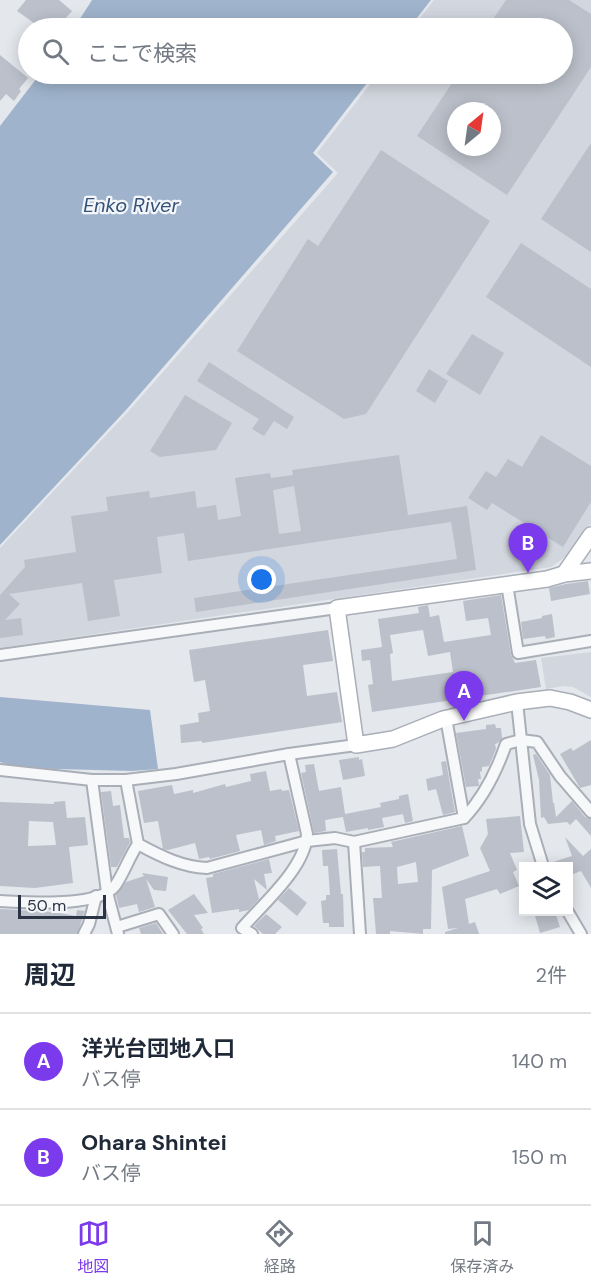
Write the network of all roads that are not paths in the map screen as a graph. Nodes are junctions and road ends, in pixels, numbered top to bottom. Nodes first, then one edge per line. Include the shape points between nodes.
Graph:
1 (591, 535) edge
2 (591, 571) edge
3 (564, 574) junction
4 (507, 585) junction
5 (337, 608) junction
6 (591, 641) edge
7 (0, 655) edge
8 (517, 702) junction
9 (591, 710) edge
10 (446, 718) junction
11 (521, 740) junction
12 (356, 745) junction
13 (289, 754) junction
14 (0, 770) edge
15 (92, 780) junction
16 (126, 780) junction
17 (591, 812) edge
18 (464, 818) junction
19 (307, 841) junction
20 (354, 842) junction
21 (138, 844) junction
22 (541, 862) edge
23 (101, 894) junction
24 (0, 901) edge
25 (570, 916) edge
26 (118, 930) edge
27 (84, 934) edge
28 (173, 934) edge
29 (252, 934) edge
30 (360, 934) edge
31 (581, 934) edge

1 - 3 street
2 - 3 street
3 - 4 street
4 - 5 street
4 - 6 street via 518,653
5 - 7 street
5 - 12 street
8 - 9 street via 550,698
8 - 10 street
8 - 11 street
10 - 12 street via 393,740
10 - 18 street
11 - 17 street via 537,742
11 - 18 street via 506,744 500,763
11 - 22 street via 530,824
12 - 13 street
13 - 16 street
13 - 19 street
14 - 15 street
15 - 16 street
15 - 23 street
16 - 21 street
18 - 20 street
19 - 20 street via 335,838
19 - 21 street via 207,868 192,868
19 - 29 street via 289,875 242,928
20 - 30 street
21 - 23 street via 114,887
23 - 24 street via 77,901
23 - 26 street
23 - 27 street
25 - 31 street
26 - 28 street via 159,914

